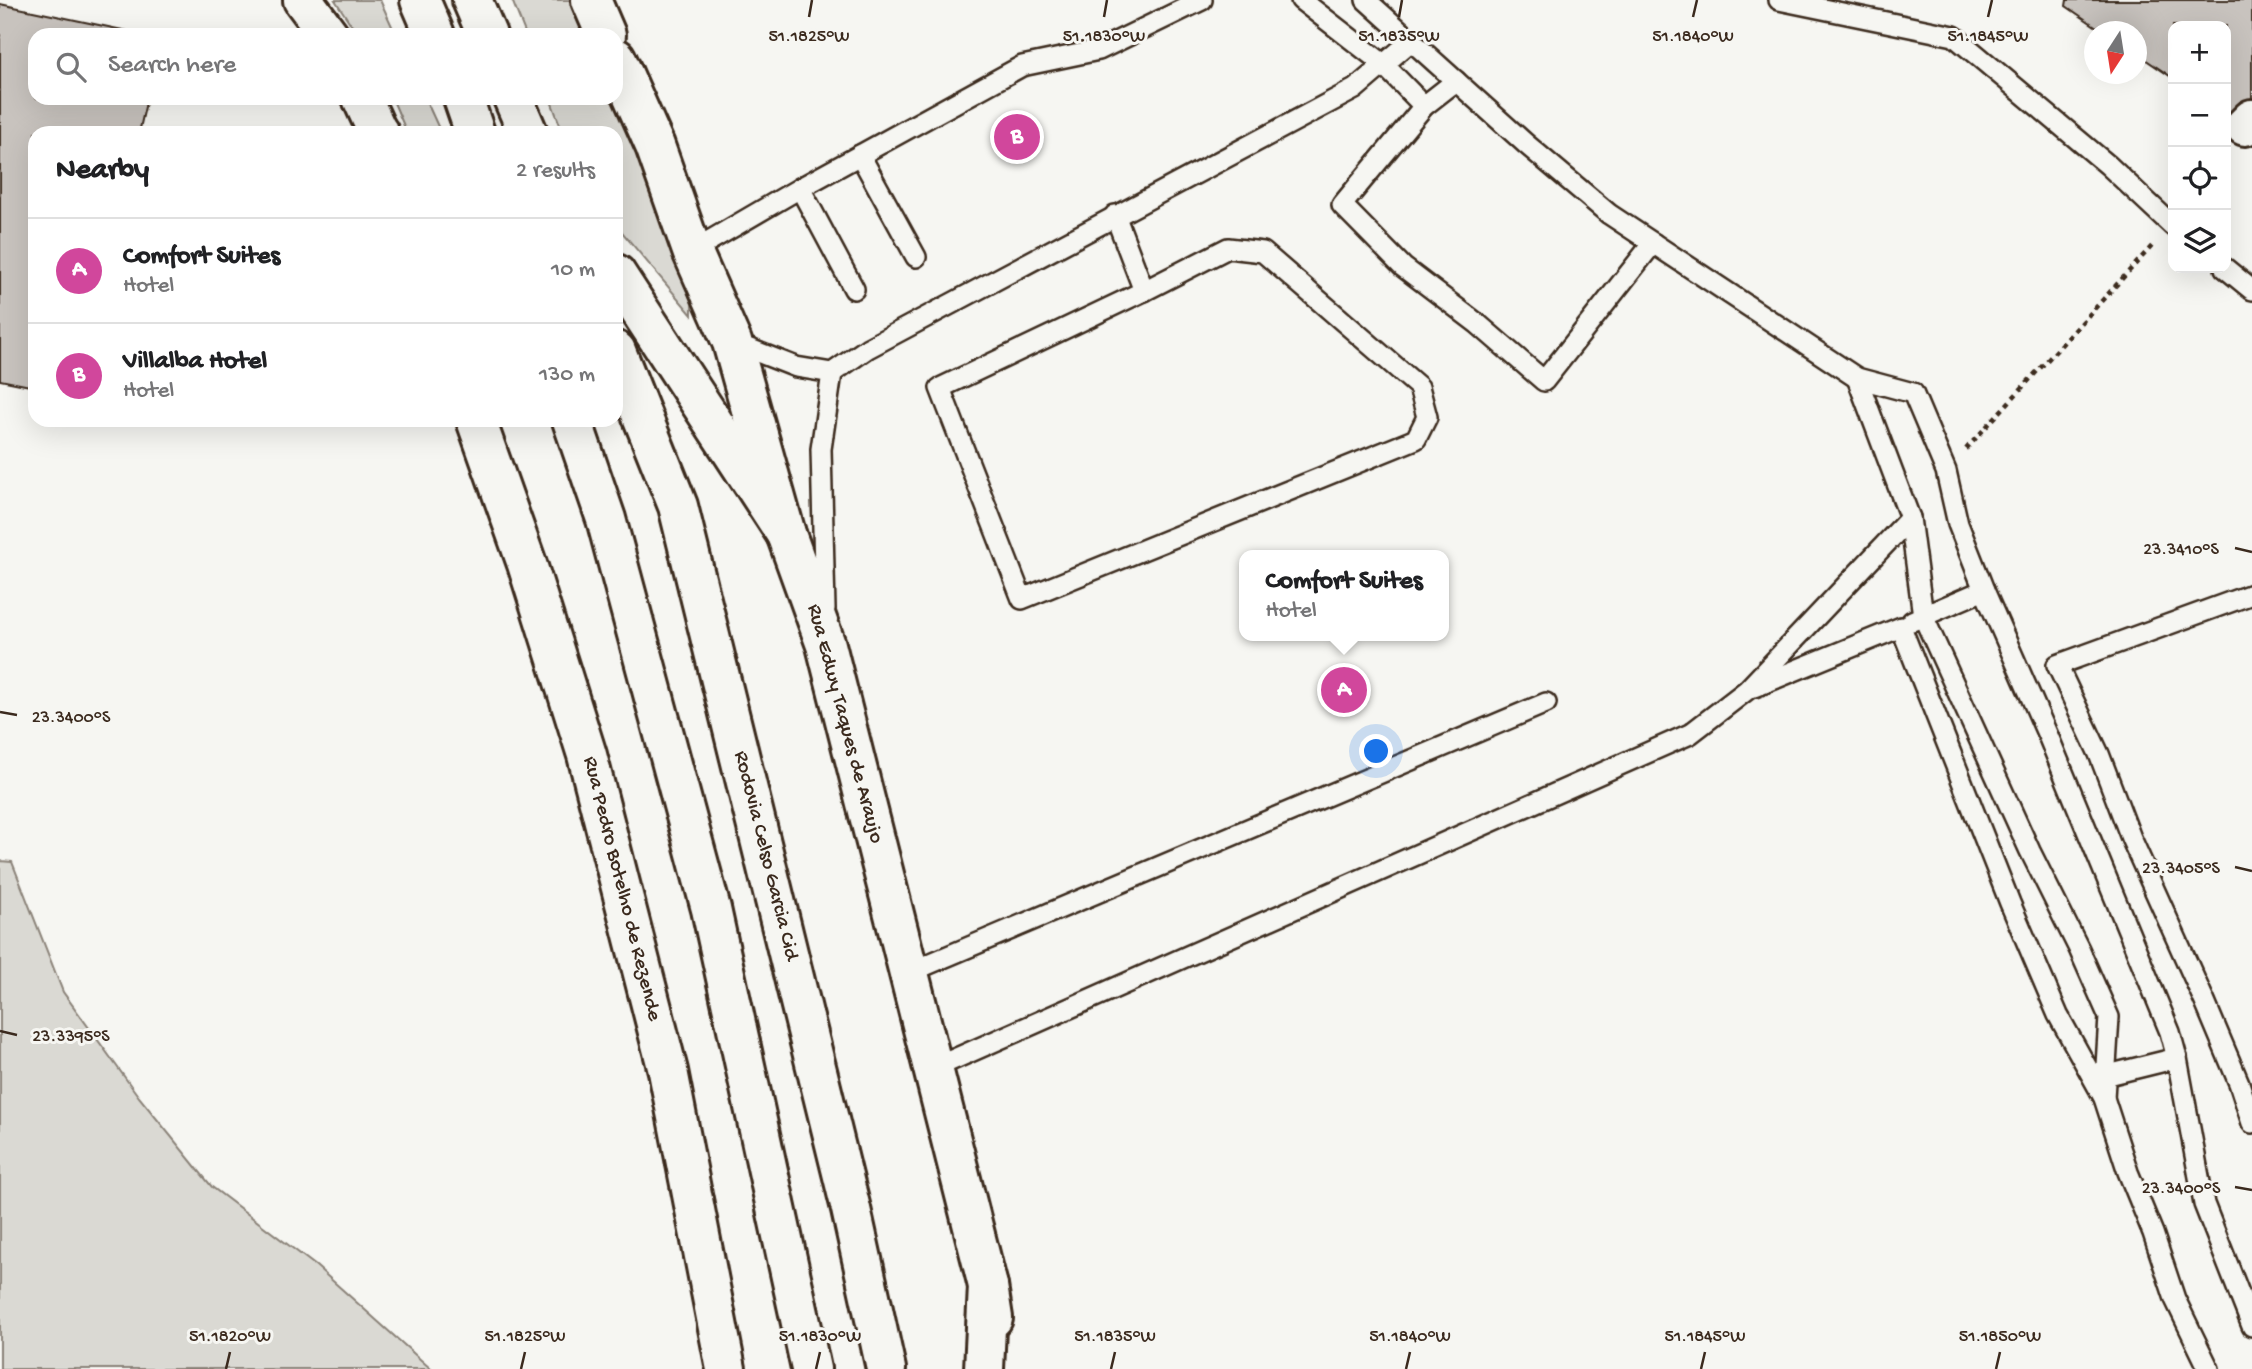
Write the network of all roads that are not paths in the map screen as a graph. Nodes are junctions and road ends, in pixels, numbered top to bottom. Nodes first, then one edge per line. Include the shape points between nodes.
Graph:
1 (303, 0) edge
2 (420, 0) edge
3 (472, 0) edge
4 (591, 0) edge
5 (1202, 0) edge
6 (1301, 0) edge
7 (1366, 0) edge
8 (1779, 0) edge
9 (324, 28) edge
10 (432, 28) edge
11 (484, 28) edge
12 (603, 28) edge
13 (1411, 41) junction
14 (1382, 63) junction
15 (623, 74) edge
16 (1456, 81) junction
17 (465, 105) edge
18 (516, 105) edge
19 (1424, 106) junction
20 (473, 126) edge
21 (525, 126) edge
22 (860, 155) junction
23 (800, 188) junction
24 (1115, 215) junction
25 (2168, 221) edge
26 (1653, 243) junction
27 (692, 251) junction
28 (916, 257) dead end
29 (2231, 273) edge
30 (623, 285) edge
31 (853, 289) dead end
32 (2252, 290) edge
33 (1144, 291) junction
34 (732, 342) junction
35 (623, 368) edge
36 (832, 373) junction
37 (1857, 378) junction
38 (478, 427) edge
39 (564, 427) edge
40 (574, 427) edge
41 (586, 461) junction
42 (1910, 518) junction
43 (786, 534) junction
44 (1984, 590) junction
45 (2252, 594) edge
46 (1923, 616) junction
47 (1901, 626) junction
48 (826, 645) junction
49 (1747, 690) junction
50 (1546, 703) dead end
51 (910, 972) junction
52 (2176, 1058) junction
53 (934, 1068) junction
54 (2100, 1077) junction
55 (2252, 1123) edge
56 (988, 1286) junction
57 (2252, 1326) edge
58 (726, 1369) edge
59 (811, 1369) edge
60 (886, 1369) edge
61 (984, 1369) edge
62 (1000, 1369) edge
63 (2209, 1369) edge

1 - 9 main road
2 - 10 main road
3 - 11 main road
4 - 12 main road
5 - 22 lane via 1099,50 1022,66
6 - 14 lane
7 - 13 lane
8 - 25 lane via 1954,36
13 - 14 lane
13 - 16 lane
14 - 19 lane
14 - 24 lane via 1355,89
15 - 27 main road, Rua Edwy Taques de Araujo
16 - 19 lane
16 - 26 lane via 1609,214
17 - 20 main road
18 - 21 main road
19 - 26 lane via 1342,205 1403,267 1544,381
22 - 23 lane
22 - 28 lane
23 - 27 lane
23 - 31 lane
24 - 33 lane
24 - 36 lane via 868,348
26 - 37 lane
27 - 34 main road, Rua Edwy Taques de Araujo
29 - 32 lane
30 - 43 main road
33 - 33 lane via 1228,248 1262,252 1419,387 1427,417 1416,439 1023,599 940,388
34 - 36 lane via 796,367
34 - 43 main road, Rua Edwy Taques de Araujo
35 - 60 main road, Rodovia Celso Garcia Cid via 678,506
36 - 48 lane via 821,449
37 - 42 lane
37 - 44 lane via 1913,393 1946,471 1958,524
38 - 58 main road, Rua Pedro Botelho de Rezende via 587,755 668,1071
39 - 41 main road
40 - 41 main road
41 - 59 main road via 606,519 710,909
42 - 46 lane
42 - 49 lane
43 - 48 main road, Rua Edwy Taques de Araujo
44 - 46 lane
44 - 52 lane via 2065,776 2170,1032
45 - 55 lane via 2057,665 2204,1000
46 - 47 lane
46 - 54 lane via 2109,1017
47 - 49 lane
47 - 54 lane via 2058,1015
48 - 51 main road, Rua Edwy Taques de Araujo
49 - 53 lane via 1690,734
50 - 51 lane
51 - 53 main road, Rua Edwy Taques de Araujo
52 - 54 lane
52 - 57 lane via 2204,1205
53 - 56 main road, Rua Edwy Taques de Araujo
54 - 63 lane via 2128,1172 2175,1299
56 - 61 main road
56 - 62 main road, Rua Edwy Taques de Araujo

